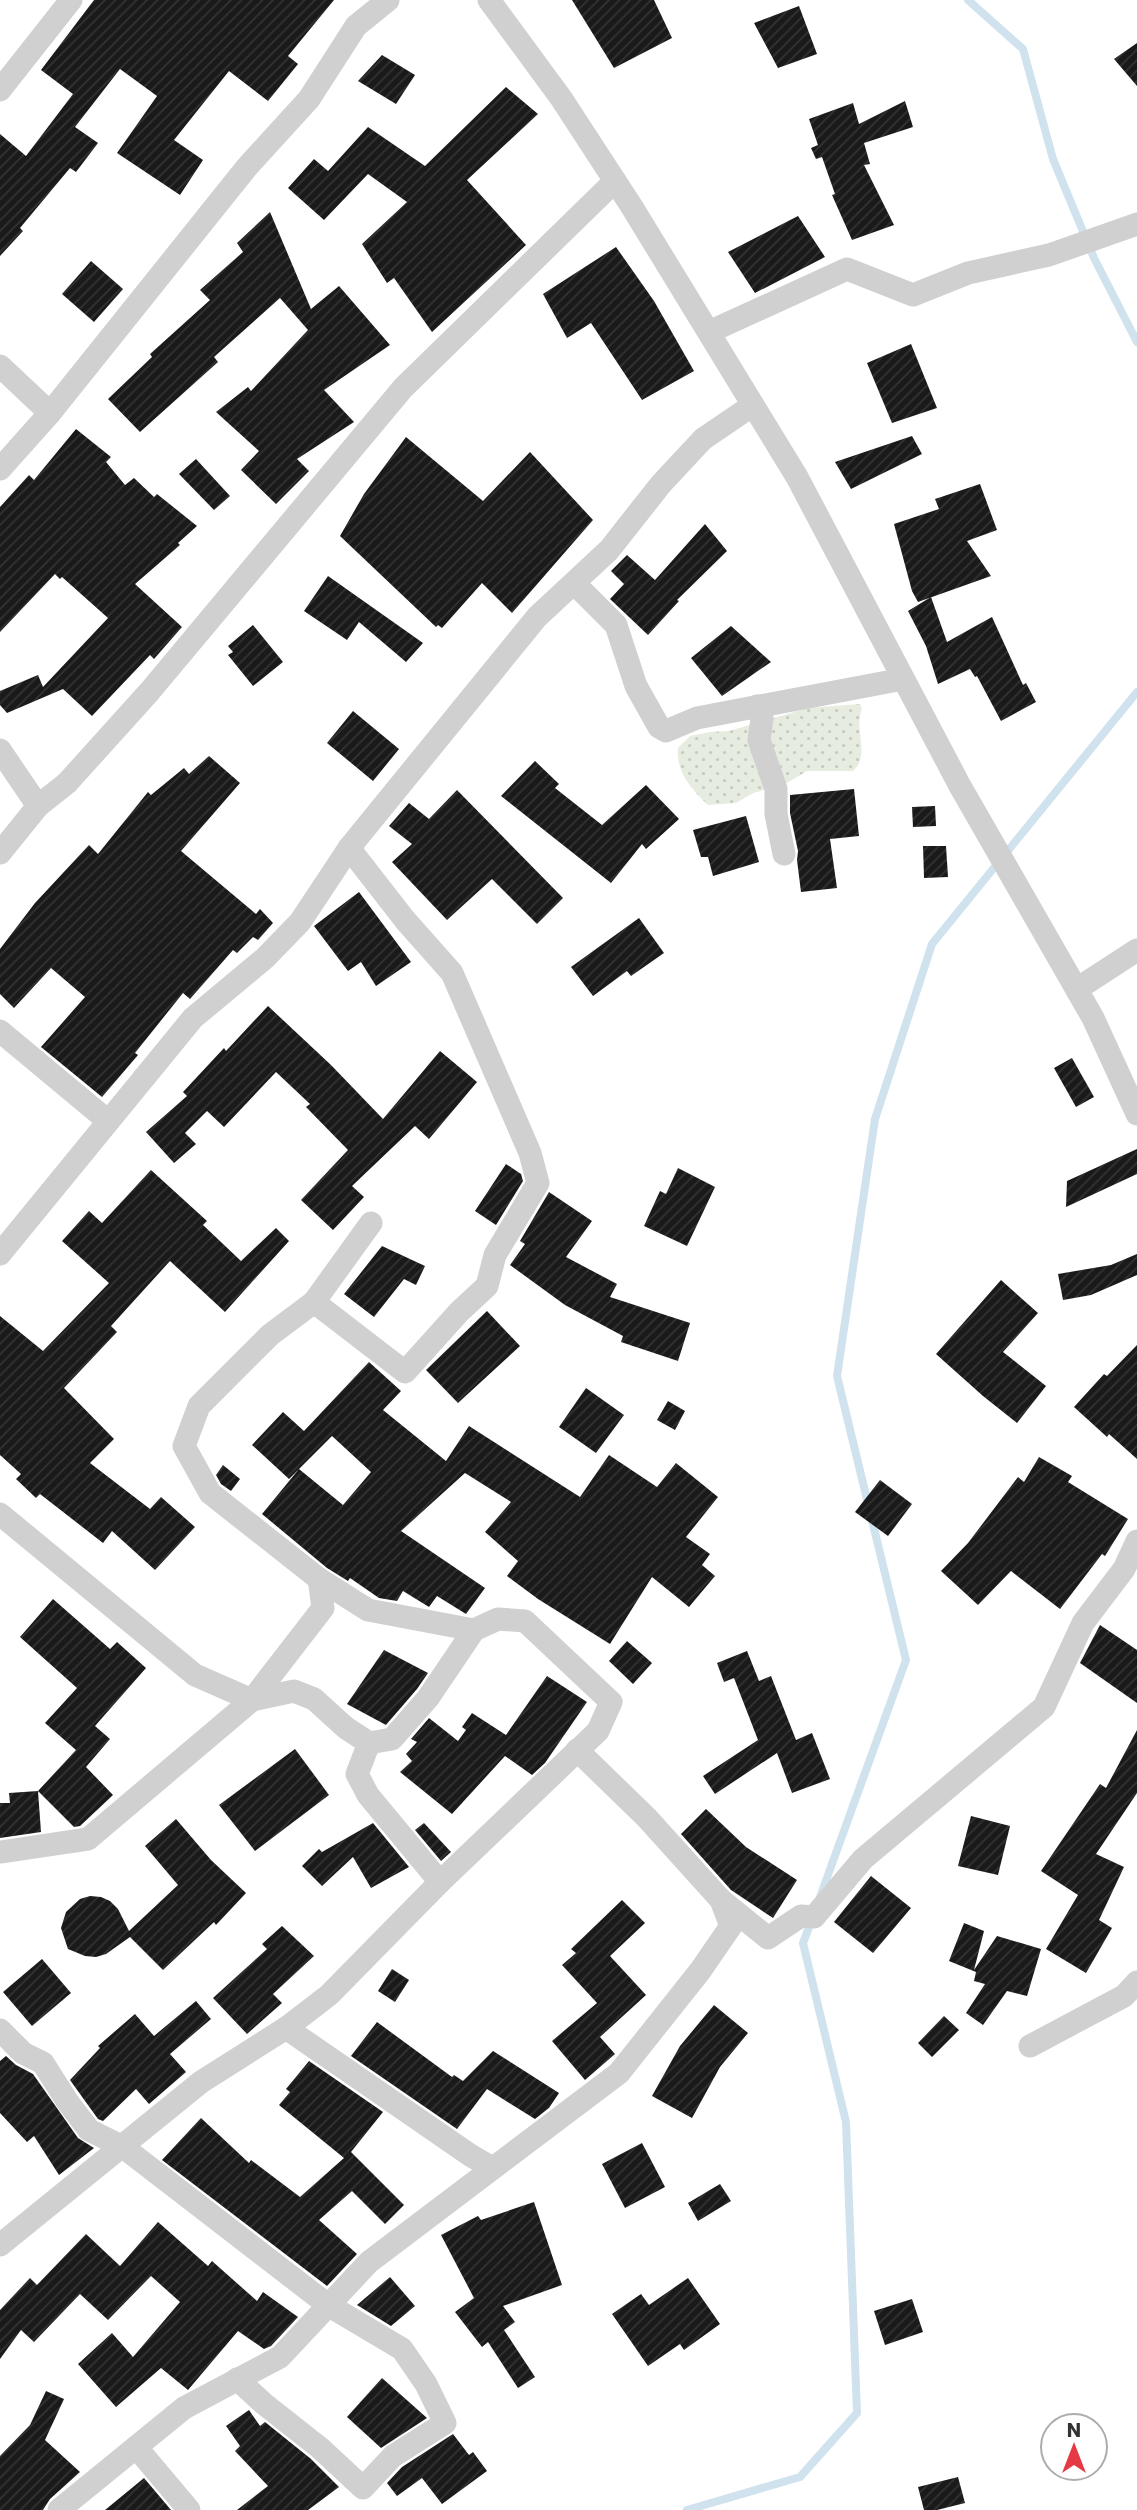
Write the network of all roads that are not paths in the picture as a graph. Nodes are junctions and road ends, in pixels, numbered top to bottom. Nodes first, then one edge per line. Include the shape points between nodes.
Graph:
1 (71, 0) edge
2 (388, 0) edge
3 (489, 0) edge
4 (0, 90) edge
5 (615, 181) junction
6 (1137, 224) edge
7 (709, 332) junction
8 (0, 366) edge
9 (753, 405) junction
10 (50, 413) junction
11 (0, 469) edge
12 (574, 583) junction
13 (903, 679) junction
14 (757, 706) junction
15 (0, 750) edge
16 (38, 806) junction
17 (349, 848) junction
18 (0, 853) edge
19 (783, 854) dead end
20 (1137, 950) edge
21 (1077, 989) junction
22 (0, 1031) edge
23 (1137, 1114) edge
24 (108, 1121) junction
25 (371, 1223) dead end
26 (0, 1254) edge
27 (314, 1302) junction
28 (0, 1514) edge
29 (1137, 1541) edge
30 (319, 1579) junction
31 (474, 1630) junction
32 (252, 1700) junction
33 (369, 1743) junction
34 (577, 1750) junction
35 (0, 1852) edge
36 (440, 1882) junction
37 (721, 1900) junction
38 (1137, 1982) edge
39 (286, 2028) junction
40 (0, 2030) edge
41 (1030, 2046) dead end
42 (123, 2147) junction
43 (492, 2168) junction
44 (0, 2245) edge
45 (328, 2305) junction
46 (237, 2379) junction
47 (136, 2447) junction
48 (59, 2510) edge
49 (189, 2510) edge

1 - 4 street
2 - 10 street via 356,26 309,99 247,167
3 - 5 street
5 - 7 street
5 - 16 street via 403,388 150,691 67,783
6 - 7 street via 1049,254 968,273 913,295 847,268
7 - 9 street
8 - 10 street
9 - 12 street via 704,439 609,550
9 - 13 street via 797,477
10 - 11 street
12 - 14 street via 616,625 636,686 659,727 666,731 697,718
12 - 17 street via 537,617
13 - 14 street
13 - 21 street
14 - 19 street via 762,718 759,740 776,789
15 - 16 street
16 - 18 street
17 - 24 street via 300,922 193,1018
17 - 27 street via 452,973 530,1153 538,1183 495,1255 487,1286 405,1372
20 - 21 street
21 - 23 street
22 - 24 street
24 - 26 street
25 - 27 street
27 - 30 street via 270,1335 199,1406 184,1446 210,1493
28 - 32 street via 195,1675
29 - 37 street via 1124,1569 1083,1623 1044,1707 863,1859 814,1917 801,1916 768,1938
30 - 31 street via 368,1610
30 - 32 street via 323,1608
31 - 33 street via 428,1698 392,1739
31 - 34 street via 498,1619 526,1621 611,1702 598,1731
32 - 33 street via 294,1691 314,1699
32 - 35 street via 88,1839
33 - 36 street via 357,1774 368,1795
34 - 36 street
34 - 37 street
36 - 39 street via 329,1995
37 - 43 street via 731,1926 619,2073
38 - 41 street via 1124,1996
39 - 42 street via 201,2082
39 - 43 street
40 - 42 street via 23,2053 43,2063 89,2130
42 - 44 street
42 - 45 street
43 - 45 street via 369,2262
45 - 46 street via 280,2357
45 - 46 street via 402,2349 445,2423 393,2456 363,2488
46 - 47 street via 184,2408
47 - 48 street
47 - 49 street

